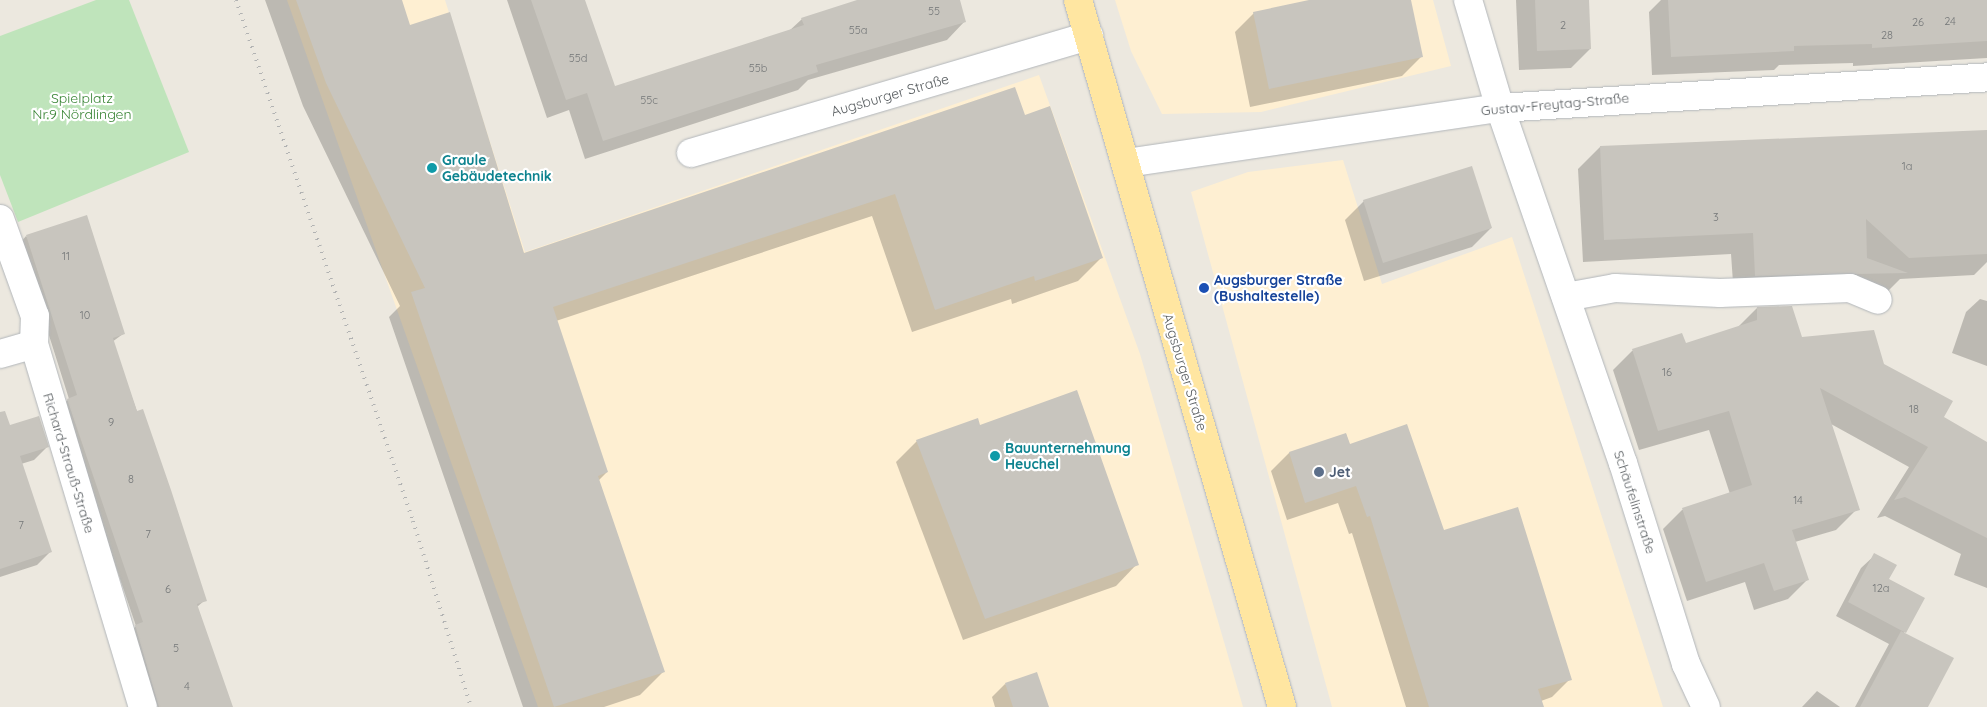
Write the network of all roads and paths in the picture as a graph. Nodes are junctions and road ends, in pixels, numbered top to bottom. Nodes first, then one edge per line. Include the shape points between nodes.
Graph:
1 (1078, 0) edge
2 (1468, 0) edge
3 (1089, 36) junction
4 (1987, 77) edge
5 (1500, 108) junction
6 (691, 153) dead end
7 (1126, 163) junction
8 (0, 219) edge
9 (1566, 297) junction
10 (1878, 300) dead end
11 (34, 344) junction
12 (0, 354) edge
13 (142, 707) edge
14 (1282, 707) edge
15 (1706, 707) edge

1 - 3 main road, Augsburger Straße
2 - 5 street, Schäufelinstraße
3 - 6 street, Augsburger Straße
3 - 7 main road, Augsburger Straße
4 - 5 street, Gustav-Freytag-Straße
5 - 7 street, Gustav-Freytag-Straße
5 - 9 street, Schäufelinstraße
7 - 14 main road, Augsburger Straße
8 - 11 street, Richard-Strauß-Straße via 35,316
9 - 10 street via 1615,288 1720,293 1850,288
9 - 15 street, Schäufelinstraße via 1686,664
11 - 12 street
11 - 13 street, Richard-Strauß-Straße

